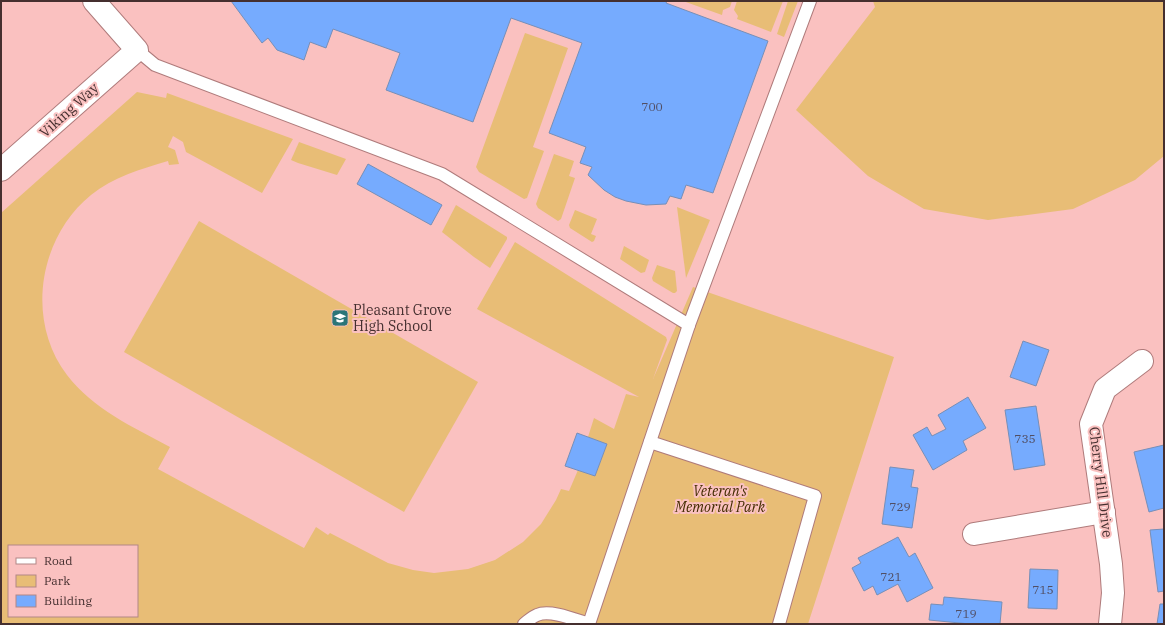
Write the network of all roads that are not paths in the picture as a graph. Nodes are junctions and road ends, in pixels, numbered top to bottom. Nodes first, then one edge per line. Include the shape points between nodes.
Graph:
1 (94, 1) edge
2 (810, 1) edge
3 (136, 50) junction
4 (1, 170) edge
5 (690, 325) junction
6 (1142, 361) dead end
7 (650, 442) junction
8 (1104, 512) junction
9 (974, 534) dead end
10 (524, 624) edge
11 (589, 624) edge
12 (779, 624) edge
13 (1110, 624) edge

1 - 3 street
2 - 5 lane
3 - 4 street, Viking Way
3 - 5 lane via 156,65 442,174
5 - 7 lane
6 - 8 street, Cherry Hill Drive via 1105,390 1091,424
7 - 11 lane
7 - 12 lane via 815,496
8 - 9 street
8 - 13 street, Cherry Hill Drive via 1113,593
10 - 11 lane via 538,614 545,613

